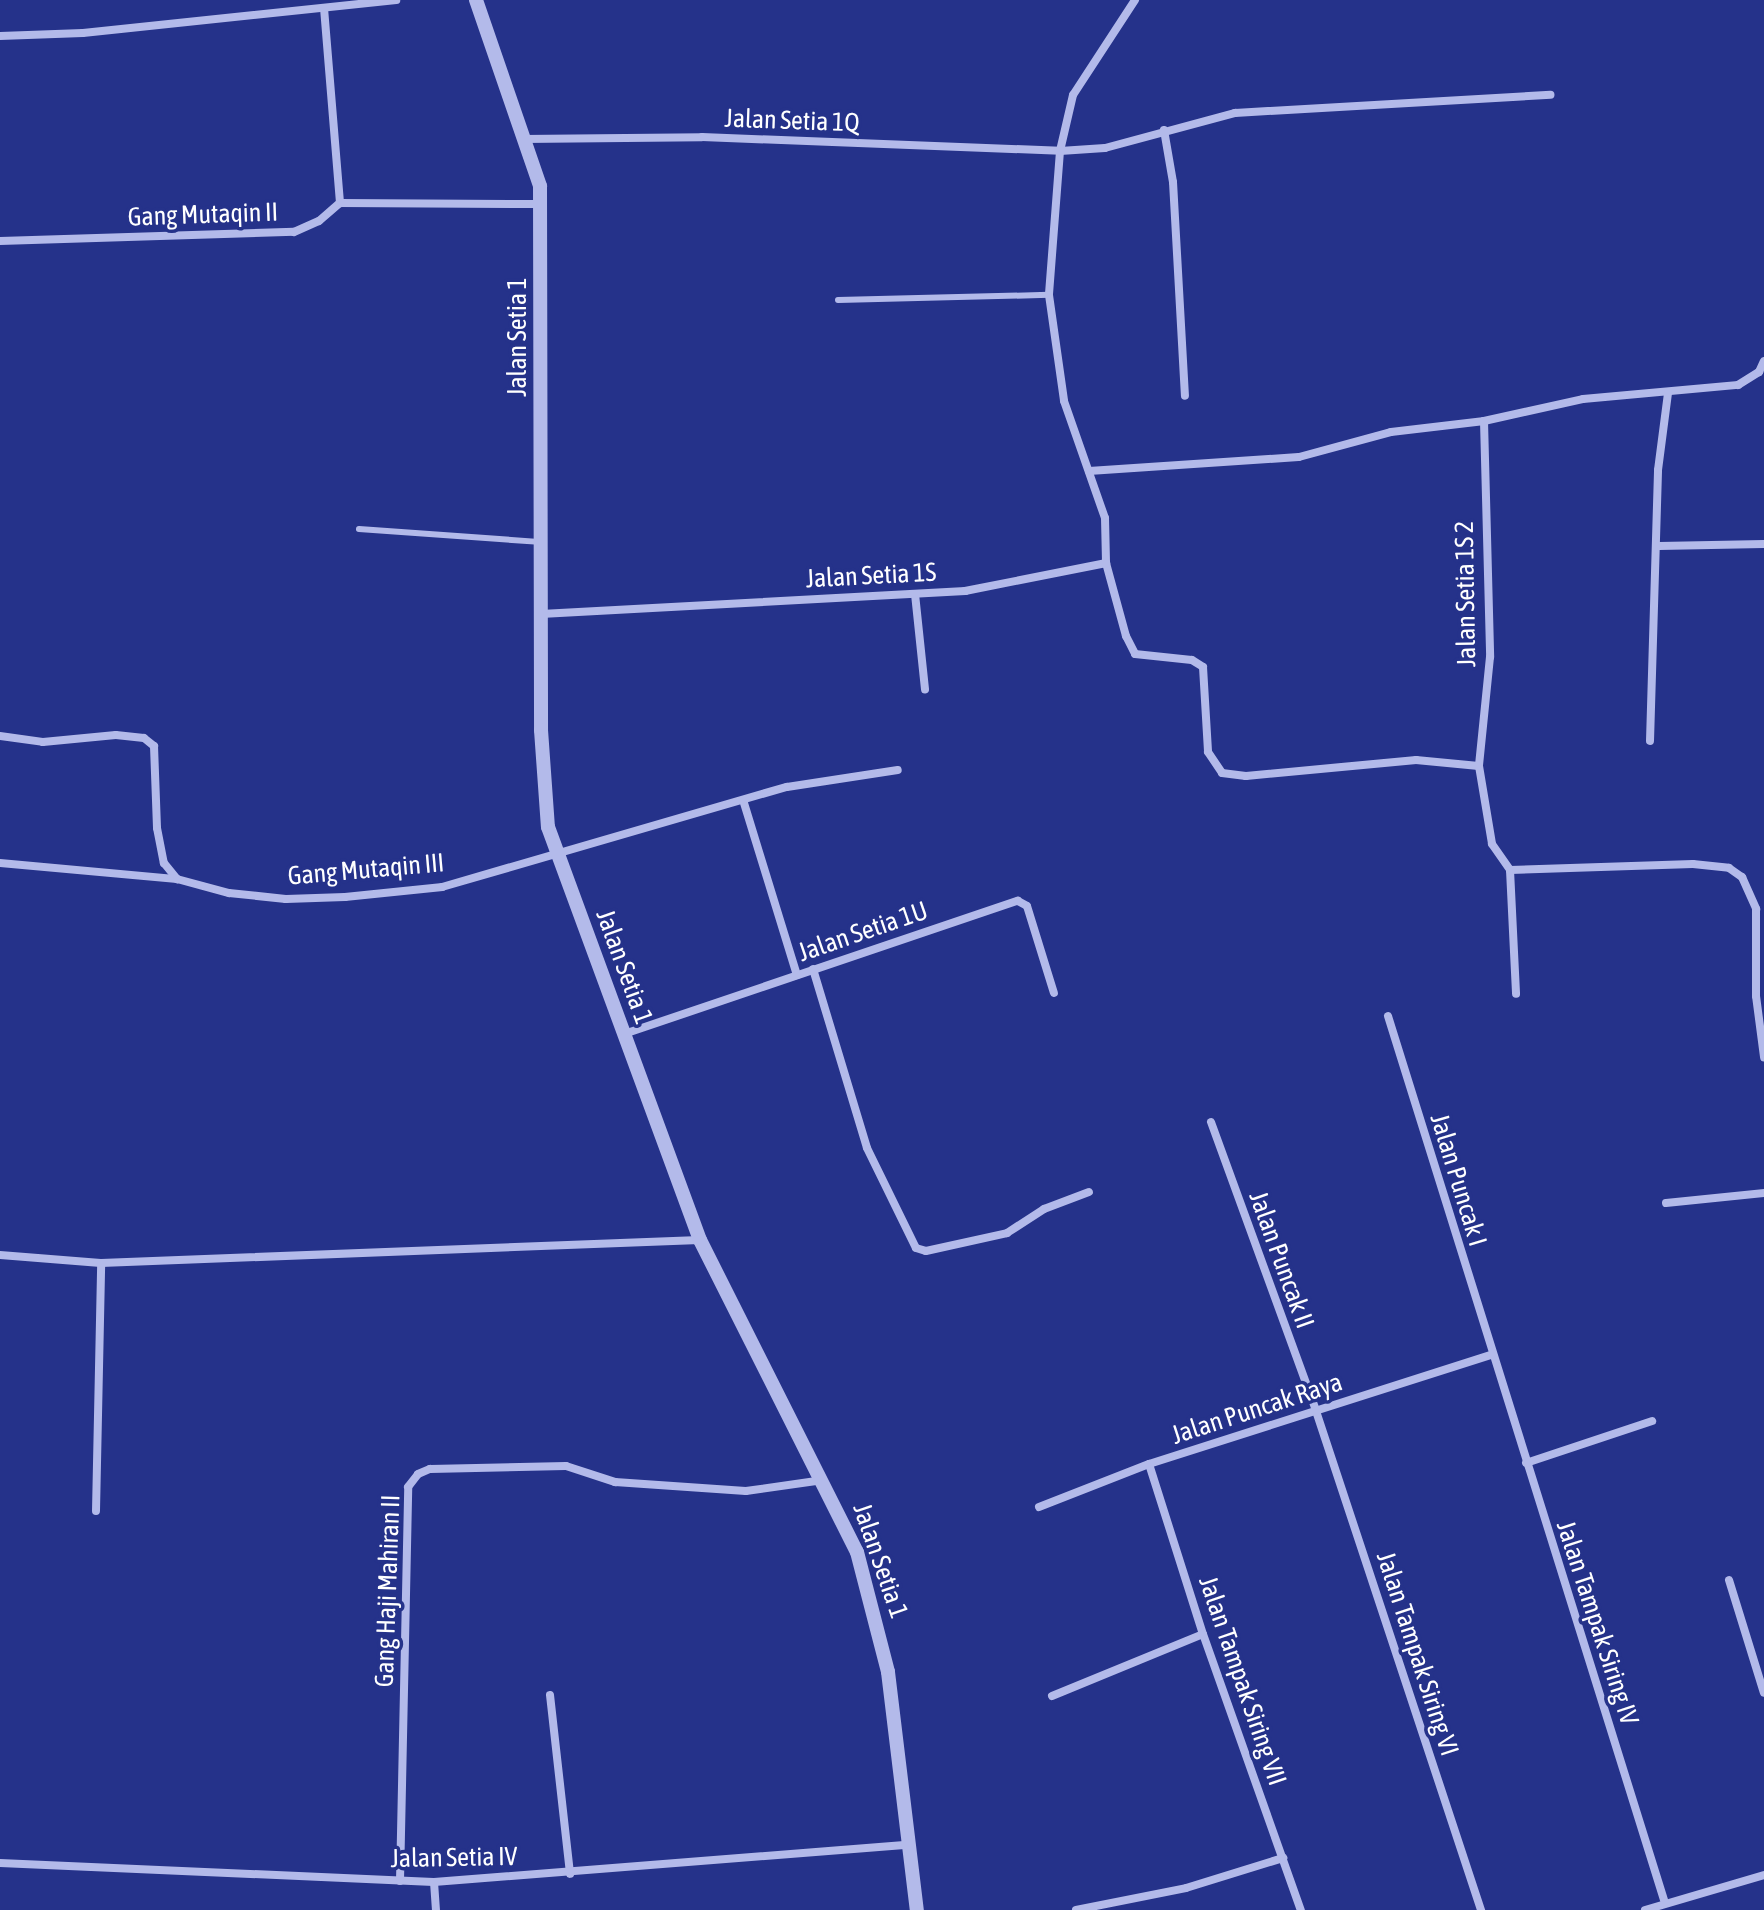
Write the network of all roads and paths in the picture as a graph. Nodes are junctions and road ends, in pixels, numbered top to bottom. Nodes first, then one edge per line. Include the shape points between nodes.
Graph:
1 (396, 0) edge
2 (476, 0) edge
3 (1135, 0) edge
4 (324, 8) junction
5 (0, 36) edge
6 (1550, 95) dead end
7 (1164, 130) junction
8 (523, 139) junction
9 (1060, 151) junction
10 (340, 203) junction
11 (542, 204) junction
12 (0, 241) edge
13 (1049, 295) junction
14 (838, 300) dead end
15 (1764, 361) edge
16 (1668, 393) junction
17 (1185, 396) dead end
18 (1484, 421) junction
19 (1089, 471) junction
20 (359, 529) dead end
21 (541, 542) junction
22 (1764, 544) edge
23 (1659, 546) junction
24 (1106, 563) junction
25 (915, 594) junction
26 (541, 614) junction
27 (925, 689) dead end
28 (0, 736) edge
29 (1650, 741) dead end
30 (1479, 766) junction
31 (898, 770) dead end
32 (744, 803) junction
33 (557, 855) junction
34 (0, 863) edge
35 (1510, 870) junction
36 (177, 879) junction
37 (813, 969) junction
38 (797, 975) junction
39 (1054, 993) dead end
40 (1516, 994) dead end
41 (1388, 1016) dead end
42 (624, 1034) junction
43 (1764, 1057) edge
44 (1211, 1122) dead end
45 (1089, 1192) dead end
46 (1764, 1193) edge
47 (1666, 1203) dead end
48 (700, 1240) junction
49 (0, 1255) edge
50 (101, 1263) junction
51 (1491, 1355) junction
52 (1316, 1411) junction
53 (1652, 1421) dead end
54 (1526, 1463) junction
55 (1149, 1464) junction
56 (824, 1480) junction
57 (1039, 1507) dead end
58 (96, 1511) dead end
59 (1729, 1580) dead end
60 (1203, 1634) junction
61 (1764, 1693) edge
62 (550, 1695) dead end
63 (1052, 1696) dead end
64 (908, 1845) junction
65 (1283, 1858) junction
66 (0, 1863) edge
67 (570, 1874) junction
68 (1764, 1875) edge
69 (400, 1881) junction
70 (434, 1882) junction
71 (1665, 1903) junction
72 (436, 1910) edge
73 (917, 1910) edge
74 (1076, 1910) edge
75 (1301, 1910) edge
76 (1481, 1910) edge
77 (1645, 1910) edge

1 - 4 street
2 - 8 street, Jalan Setia 1
3 - 9 street via 1073,95
4 - 5 street via 83,33
4 - 10 street
6 - 7 street, Jalan Setia 1Q via 1235,113
7 - 9 street, Jalan Setia 1Q via 1105,148
7 - 17 street via 1173,182
8 - 9 street, Jalan Setia 1Q via 702,137
8 - 11 street, Jalan Setia 1
9 - 13 street
10 - 11 street
10 - 12 street, Gang Mutaqin II via 294,232
11 - 21 street, Jalan Setia 1
13 - 14 lane
13 - 19 street via 1064,401
15 - 16 street via 1759,372 1738,385
16 - 18 street via 1583,399
16 - 23 street via 1658,470
18 - 19 street via 1391,432 1299,457
18 - 30 street, Jalan Setia 1S 2 via 1490,657
19 - 24 street via 1105,518
20 - 21 lane
21 - 26 street, Jalan Setia 1
22 - 23 street
23 - 29 street
24 - 25 street, Jalan Setia 1S via 965,591
24 - 30 street via 1135,654 1192,660 1203,667 1208,752 1222,773 1416,760
25 - 26 street, Jalan Setia 1S
25 - 27 street
26 - 33 street, Jalan Setia 1 via 544,800
28 - 36 street via 43,742 116,735 144,738 154,746 157,828 164,863
30 - 35 street, Jalan Setia 1S 2 via 1492,844
31 - 32 street via 787,787
32 - 33 street
32 - 38 street
33 - 36 street, Gang Mutaqin III via 442,887 345,897 229,893
33 - 42 street, Jalan Setia 1
34 - 36 street, Gang Mutaqin III
35 - 40 street
35 - 43 street via 1693,864 1729,868 1742,877 1756,909 1756,996
37 - 38 street, Jalan Setia 1U
37 - 39 street, Jalan Setia 1U via 1018,901 1027,906
37 - 45 street via 867,1148 916,1248 926,1251 1007,1233 1044,1209
38 - 42 street, Jalan Setia 1U
41 - 51 street, Jalan Puncak I
42 - 48 street, Jalan Setia 1
44 - 52 street, Jalan Puncak II
46 - 47 street
48 - 50 street
48 - 56 street, Jalan Setia 1
49 - 50 street
50 - 58 street
51 - 52 street, Jalan Puncak Raya
51 - 54 street, Jalan Tampak Siring IV
52 - 55 street, Jalan Puncak Raya
52 - 76 street, Jalan Tampak Siring VI
53 - 54 street
54 - 71 street, Jalan Tampak Siring IV
55 - 57 street, Jalan Puncak Raya
55 - 60 street, Jalan Tampak Siring VII
56 - 64 street, Jalan Setia 1 via 857,1552 875,1612 888,1672
56 - 69 street, Gang Haji Mahiran II via 746,1491 615,1482 566,1466 430,1469 418,1474 408,1487
59 - 61 street
60 - 63 street
60 - 65 street, Jalan Tampak Siring VII
62 - 67 street
64 - 67 street, Jalan Setia IV
64 - 73 street, Jalan Setia 1
65 - 74 street via 1186,1888
65 - 75 street, Jalan Tampak Siring VII
66 - 69 street, Jalan Setia IV
67 - 70 street, Jalan Setia IV
68 - 71 street
69 - 70 street, Jalan Setia IV
70 - 72 street
71 - 77 street

